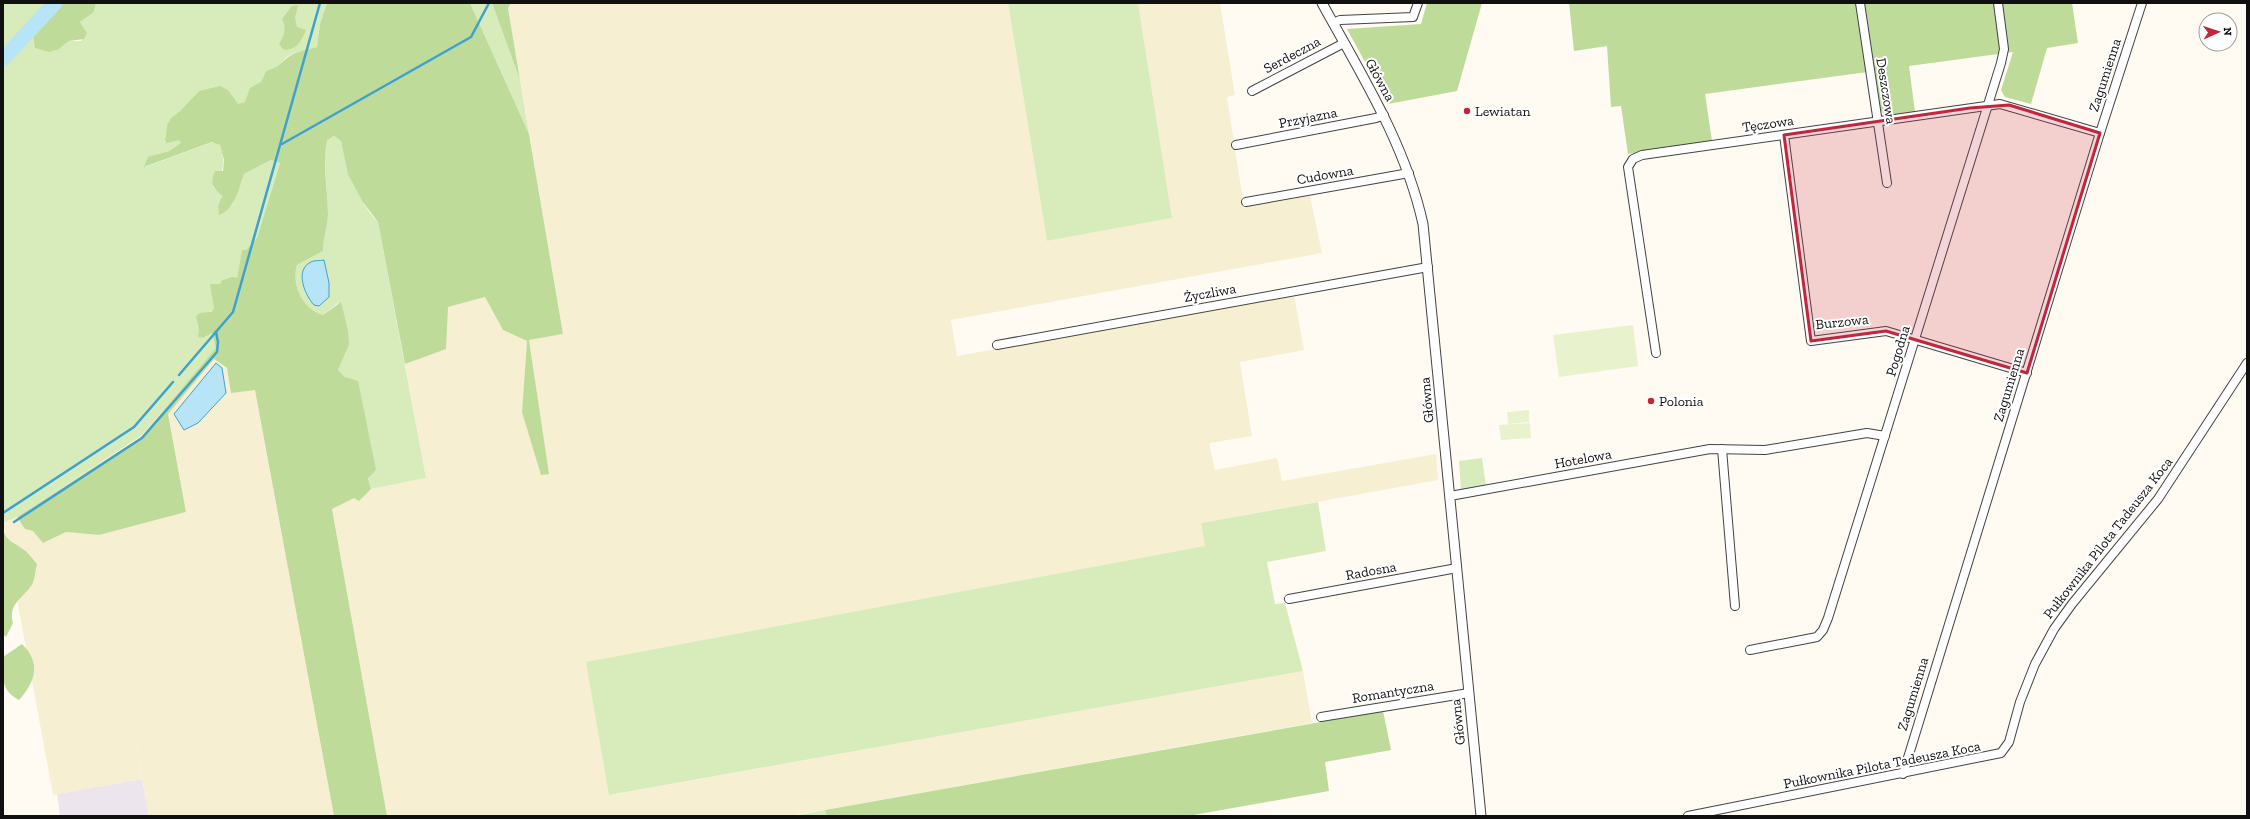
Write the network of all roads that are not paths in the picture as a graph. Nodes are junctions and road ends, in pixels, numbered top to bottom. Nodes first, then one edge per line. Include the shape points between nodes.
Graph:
1 (1322, 3) edge
2 (1418, 3) edge
3 (1860, 3) edge
4 (1998, 3) edge
5 (2142, 3) edge
6 (1333, 23) junction
7 (1344, 43) junction
8 (1252, 91) dead end
9 (1989, 105) junction
10 (1384, 115) junction
11 (1878, 121) junction
12 (2100, 134) junction
13 (1784, 135) junction
14 (1236, 145) dead end
15 (1410, 173) junction
16 (1887, 183) dead end
17 (1246, 202) dead end
18 (1428, 267) junction
19 (1915, 339) junction
20 (997, 345) dead end
21 (1656, 353) dead end
22 (2247, 363) edge
23 (2027, 373) junction
24 (1885, 436) junction
25 (1722, 449) junction
26 (1450, 496) junction
27 (1457, 568) junction
28 (1289, 599) dead end
29 (1735, 606) dead end
30 (1750, 650) dead end
31 (1469, 693) junction
32 (1320, 717) dead end
33 (1902, 774) junction
34 (1481, 816) edge
35 (1688, 816) edge

1 - 6 street, Główna
2 - 6 street via 1413,16 1340,20
3 - 11 street, Deszczowa
4 - 9 street, Pogodna via 2004,49
5 - 12 street, Zagumienna
6 - 7 street, Główna
7 - 8 street, Serdeczna
7 - 10 street, Główna
9 - 11 street, Tęczowa
9 - 12 street, Tęczowa via 2009,105
9 - 19 street, Pogodna
10 - 14 street, Przyjazna
10 - 15 street, Główna
11 - 13 street, Tęczowa
11 - 16 street, Deszczowa
12 - 23 street, Zagumienna
13 - 19 street, Burzowa via 1811,341 1886,331
13 - 21 street, Tęczowa via 1642,155 1633,159 1628,167
15 - 17 street, Cudowna
15 - 18 street, Główna via 1423,224
18 - 20 street, Życzliwa
18 - 26 street, Główna
19 - 23 street, Burzowa
19 - 24 street, Pogodna
22 - 33 street, Pułkownika Pilota Tadeusza Koca via 2158,499 2054,629 2035,664 2006,749 1994,756
23 - 33 street, Zagumienna
24 - 25 street, Hotelowa via 1867,433 1765,450
24 - 30 street, Pogodna via 1823,630 1817,637
25 - 26 street, Hotelowa via 1710,449
25 - 29 street
26 - 27 street, Główna
27 - 28 street, Radosna
27 - 31 street, Główna
31 - 32 street, Romantyczna
31 - 34 street, Główna
33 - 35 street, Pułkownika Pilota Tadeusza Koca

